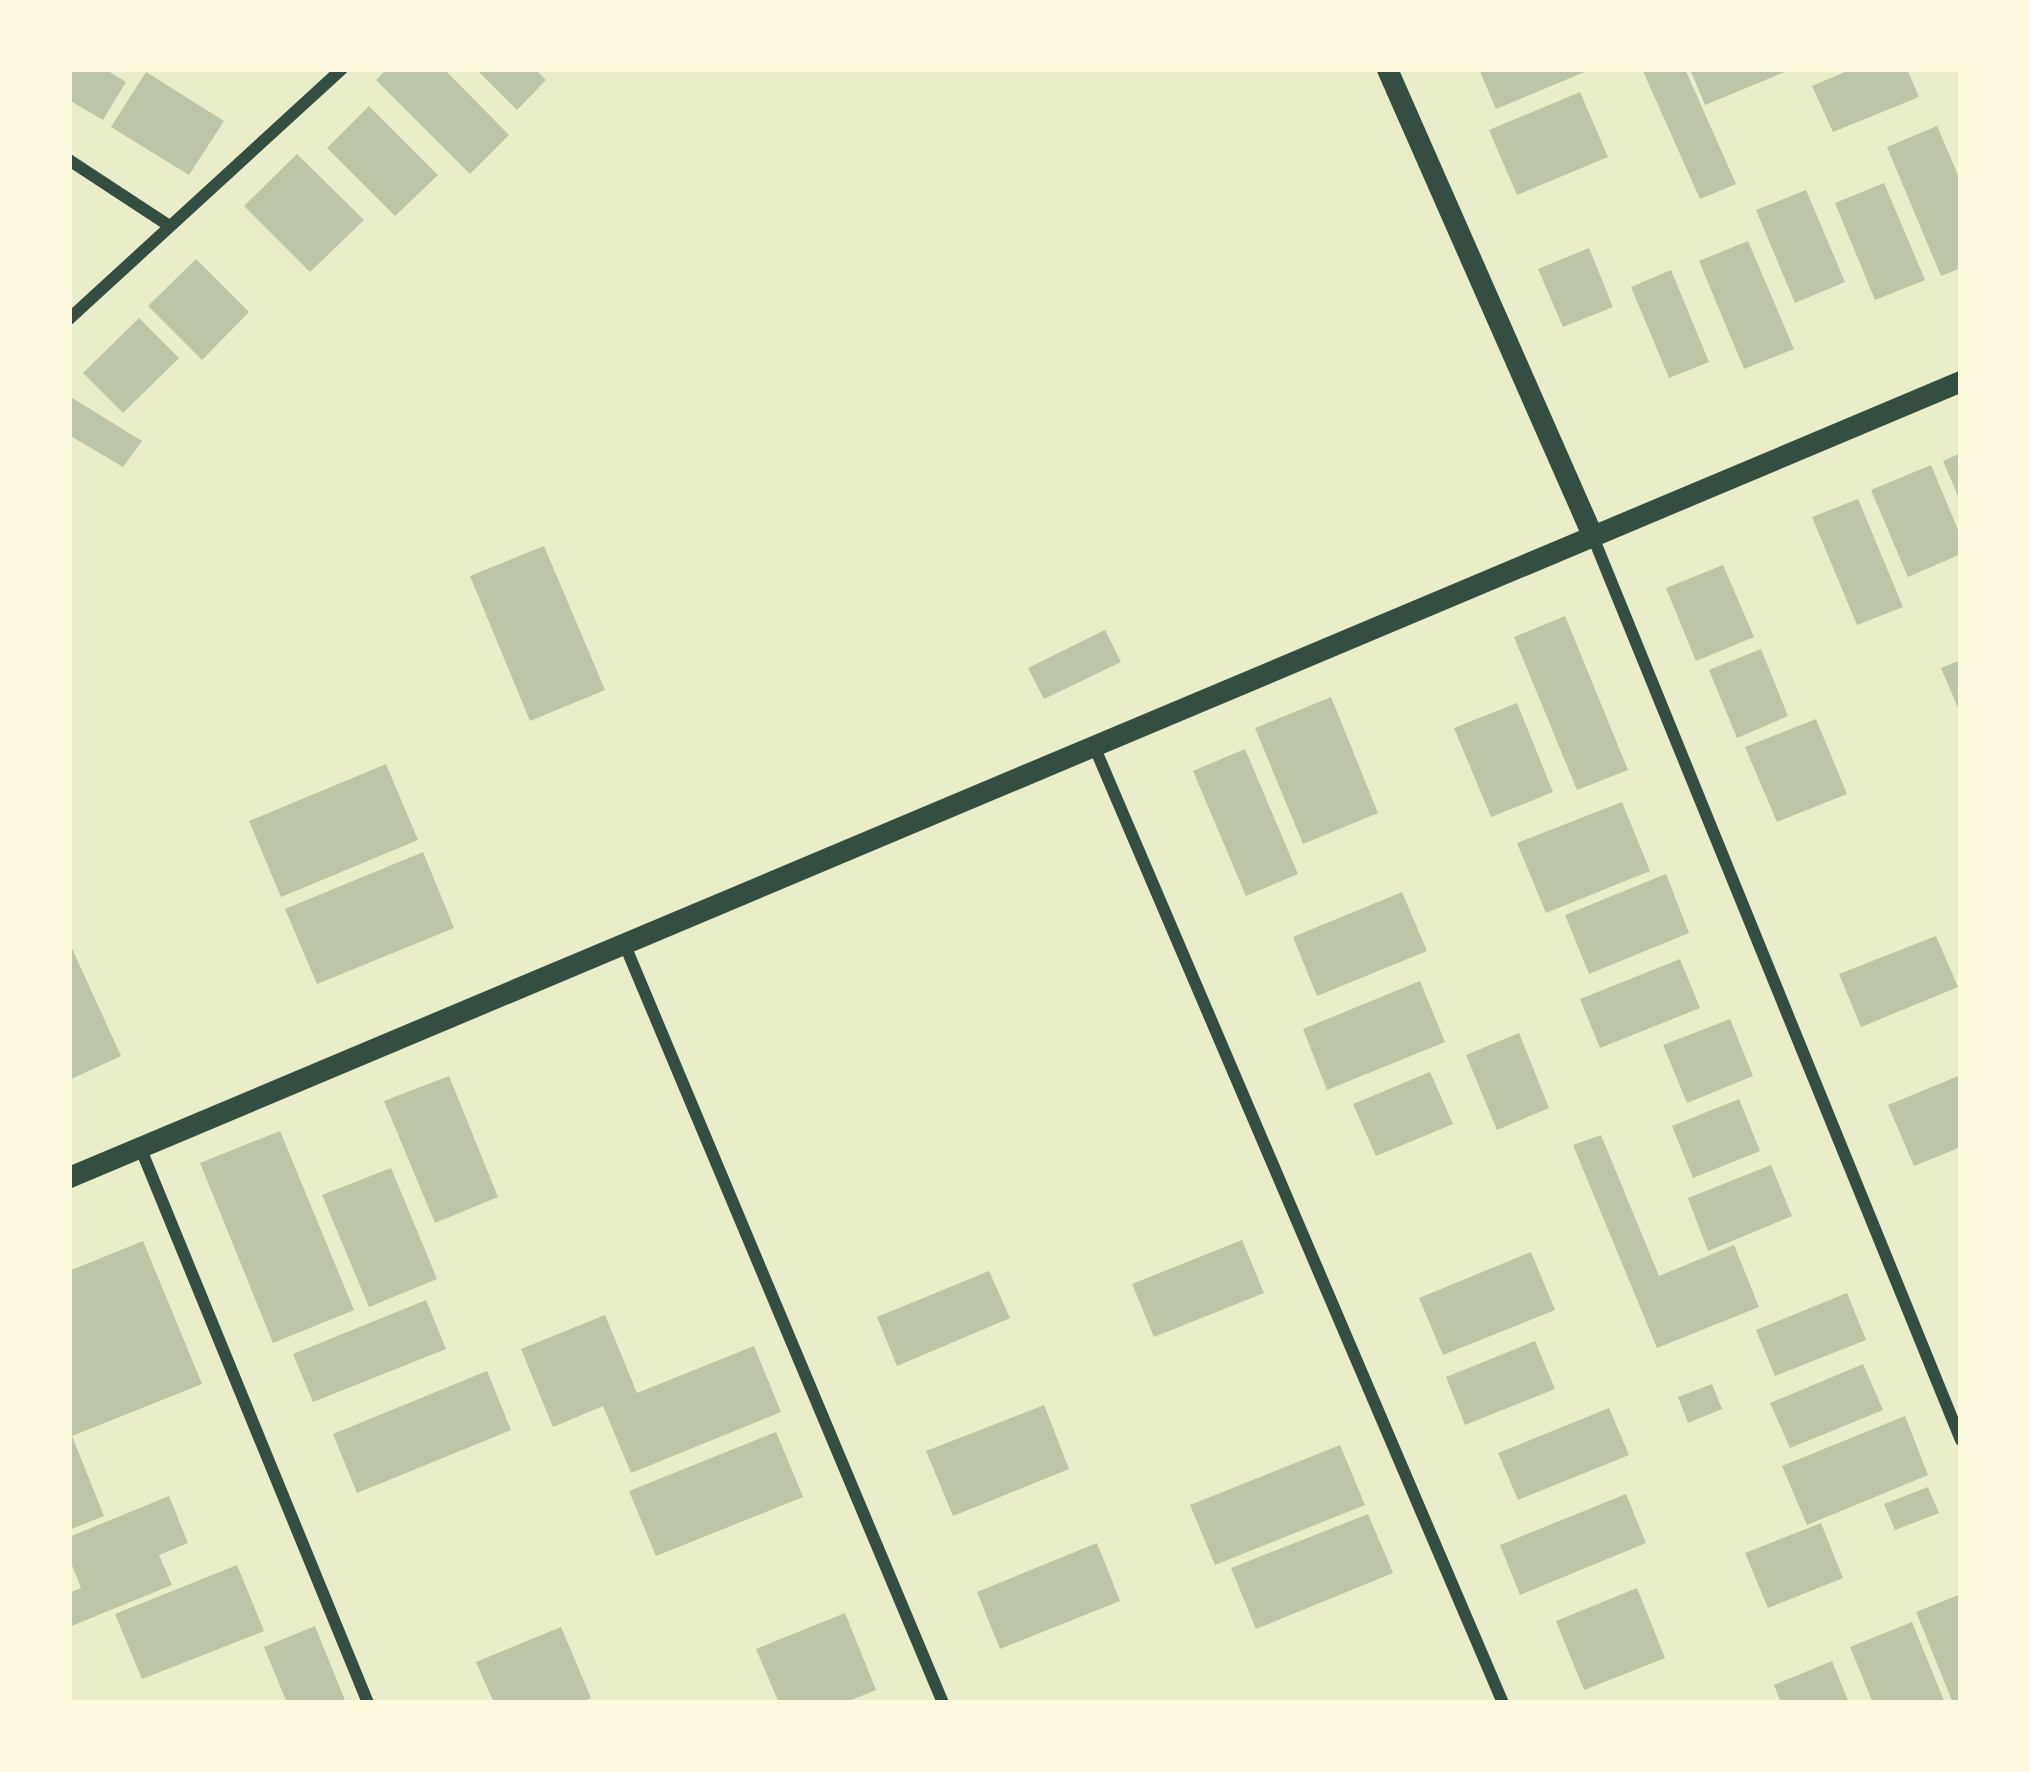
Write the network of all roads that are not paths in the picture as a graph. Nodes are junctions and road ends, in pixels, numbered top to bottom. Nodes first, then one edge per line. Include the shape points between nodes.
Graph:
1 (342, 69) edge
2 (1387, 69) edge
3 (69, 160) edge
4 (168, 224) junction
5 (69, 319) edge
6 (1961, 381) edge
7 (1592, 537) junction
8 (1094, 746) junction
9 (624, 943) junction
10 (140, 1148) junction
11 (69, 1178) edge
12 (1961, 1440) edge
13 (368, 1703) edge
14 (943, 1703) edge
15 (1503, 1703) edge

1 - 4 street
2 - 7 street
3 - 4 street
4 - 5 street
6 - 7 street
7 - 8 street
7 - 12 street
8 - 9 street
8 - 15 street
9 - 10 street
9 - 14 street
10 - 11 street
10 - 13 street

